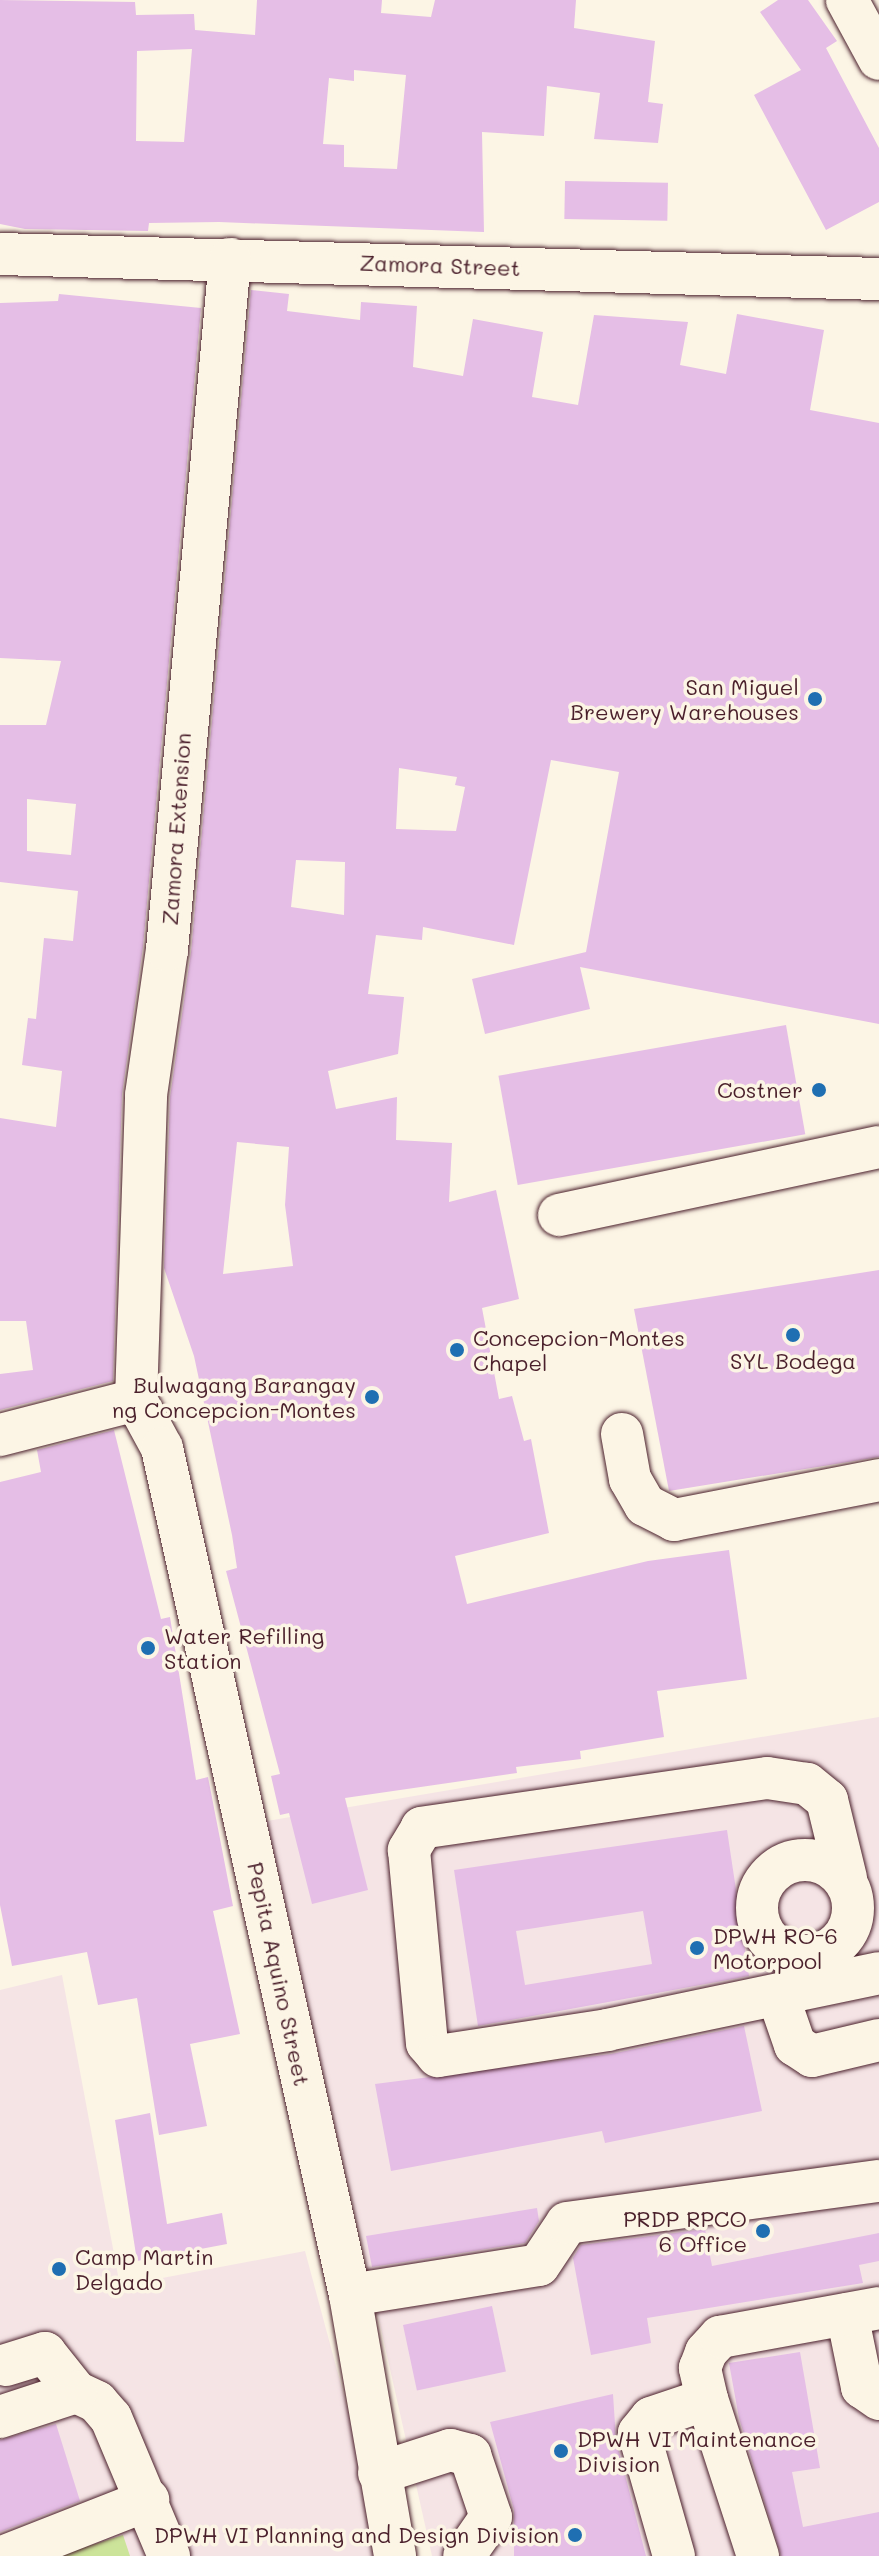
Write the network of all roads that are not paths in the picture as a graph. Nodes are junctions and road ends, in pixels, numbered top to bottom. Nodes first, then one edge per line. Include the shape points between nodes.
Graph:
1 (847, 0) edge
2 (879, 59) edge
3 (0, 254) edge
4 (230, 259) junction
5 (879, 279) edge
6 (879, 1147) edge
7 (559, 1215) dead end
8 (136, 1400) junction
9 (622, 1434) dead end
10 (0, 1435) edge
11 (879, 1480) edge
12 (846, 1878) junction
13 (854, 1919) junction
14 (876, 1973) edge
15 (778, 1996) junction
16 (879, 2040) edge
17 (879, 2181) edge
18 (350, 2295) junction
19 (863, 2311) edge
20 (6, 2365) dead end
21 (76, 2392) junction
22 (707, 2399) junction
23 (879, 2399) edge
24 (0, 2417) edge
25 (379, 2473) junction
26 (148, 2500) junction
27 (5, 2556) edge
28 (169, 2556) edge
29 (395, 2556) edge
30 (464, 2556) edge
31 (674, 2556) edge
32 (758, 2556) edge

1 - 2 street
3 - 4 street, Zamora Street
4 - 5 street, Zamora Street
4 - 8 street, Zamora Extension via 167,950 146,1095
6 - 7 street
8 - 10 street
8 - 18 street, Pepita Aquino Street via 162,1448
9 - 11 street via 630,1479 645,1505 674,1520
12 - 13 street
12 - 13 street via 808,1860 781,1866 762,1885 757,1912 776,1947 802,1956 829,1950
12 - 15 street via 827,1800 807,1784 767,1778 422,1828 412,1836 427,2043 438,2056
13 - 14 street
14 - 15 street
15 - 16 street via 795,2045 812,2056
17 - 18 street via 567,2223 539,2265
18 - 25 street, Pepita Aquino Street
19 - 22 street via 720,2337 700,2368
19 - 23 street via 862,2387
20 - 21 street via 45,2353
21 - 24 street
21 - 26 street via 111,2418
22 - 31 street via 651,2418 639,2433
22 - 32 street
25 - 29 street, Pepita Aquino Street
25 - 30 street via 450,2450 470,2455 491,2517
26 - 27 street
26 - 28 street

